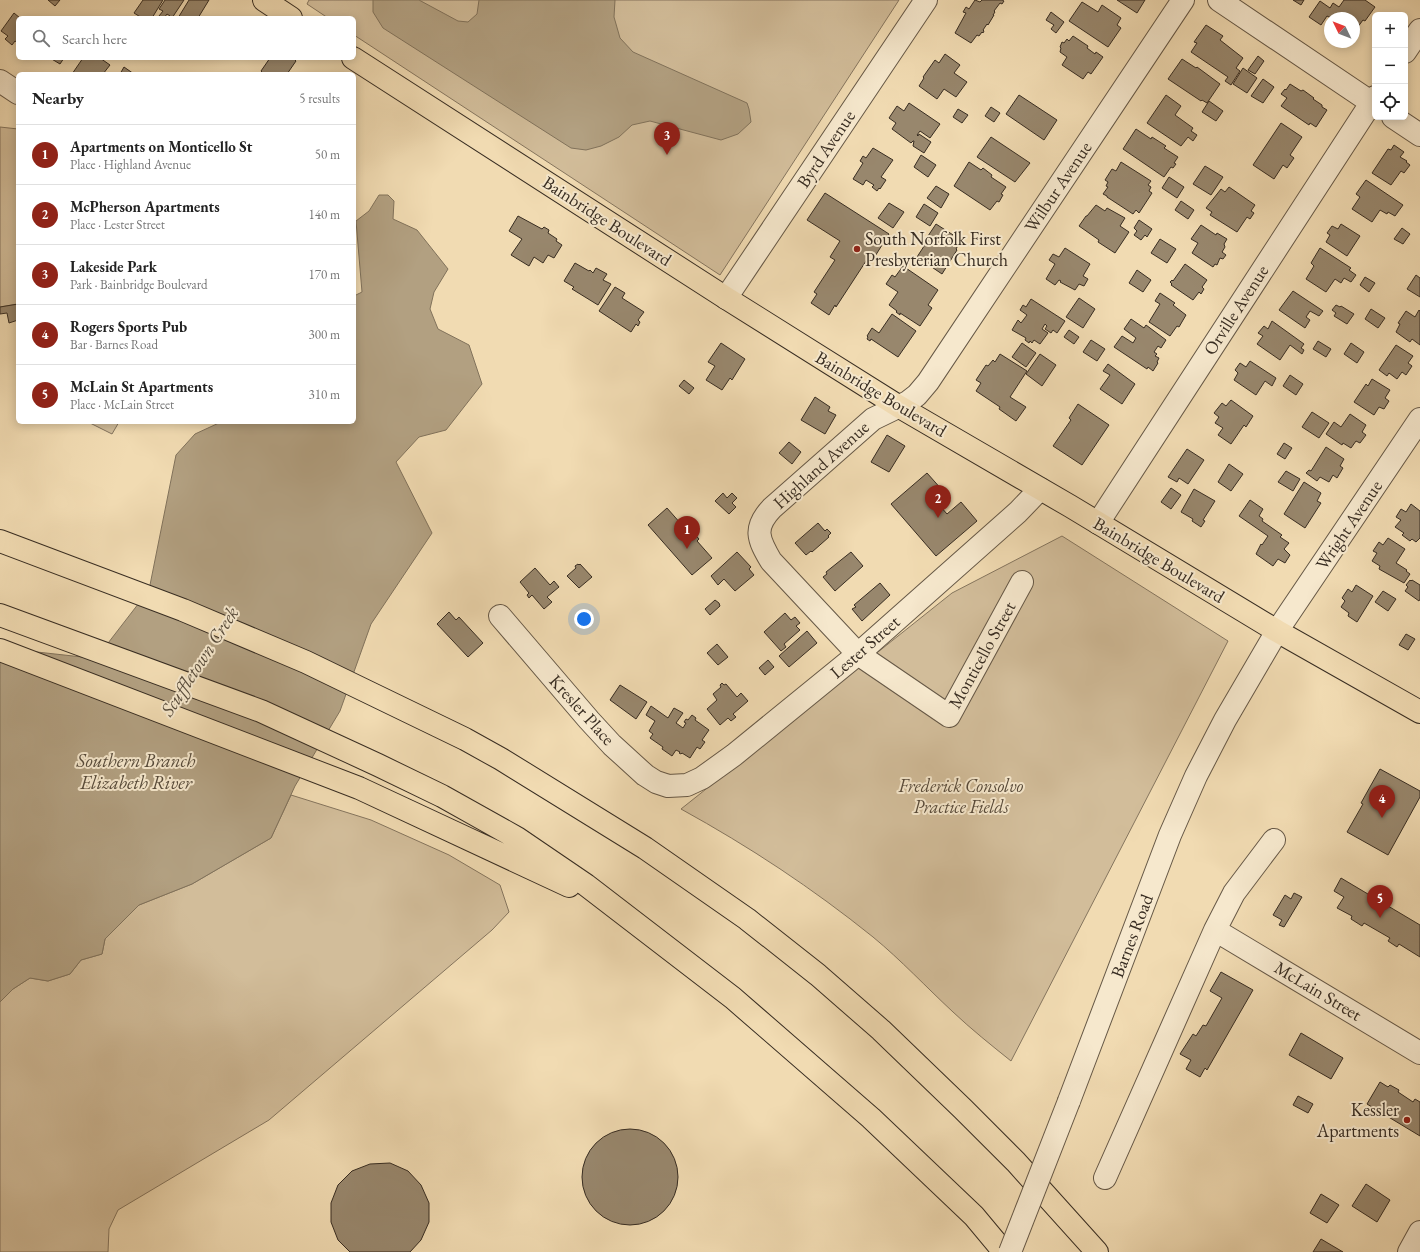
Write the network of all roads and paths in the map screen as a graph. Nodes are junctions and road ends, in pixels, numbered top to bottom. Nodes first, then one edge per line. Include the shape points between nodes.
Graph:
1 (926, 0) edge
2 (1183, 0) edge
3 (1218, 0) edge
4 (1420, 30) edge
5 (1408, 48) edge
6 (356, 60) edge
7 (0, 81) edge
8 (16, 92) edge
9 (1372, 100) edge
10 (1372, 104) edge
11 (1398, 120) edge
12 (1420, 135) edge
13 (726, 298) junction
14 (898, 406) junction
15 (1420, 419) edge
16 (1040, 489) junction
17 (1098, 523) junction
18 (0, 541) edge
19 (1022, 582) dead end
20 (0, 615) edge
21 (500, 616) dead end
22 (1277, 631) junction
23 (0, 650) edge
24 (858, 654) junction
25 (1420, 712) edge
26 (678, 786) joint
27 (1274, 840) dead end
28 (614, 907) junction
29 (1215, 930) junction
30 (1420, 1053) edge
31 (1104, 1178) dead end
32 (1420, 1232) edge
33 (1004, 1252) edge
34 (1010, 1252) edge
35 (1097, 1252) edge
36 (1408, 1252) edge

1 - 13 street, Byrd Avenue
2 - 14 street, Wilbur Avenue via 928,382 917,395
3 - 9 street
4 - 5 street
6 - 13 main road, Bainbridge Boulevard
7 - 8 street
10 - 17 street, Orville Avenue
11 - 12 street
13 - 14 main road, Bainbridge Boulevard
14 - 16 main road, Bainbridge Boulevard
14 - 24 street, Highland Avenue via 873,418 772,508 759,527 762,546 771,561
15 - 22 street, Wright Avenue
16 - 17 main road, Bainbridge Boulevard
16 - 24 street, Lester Street via 1018,512
17 - 22 main road, Bainbridge Boulevard
18 - 35 main road via 183,610 306,662 465,739 645,848 747,918 881,1030 1016,1162
19 - 24 street, Monticello Street via 948,716
20 - 28 main road via 261,711 378,765 442,796 517,838
21 - 26 street, Kresler Place via 612,745 656,782
22 - 25 main road, Bainbridge Boulevard
22 - 34 street, Barnes Road, bridge via 1225,720 1196,776 1167,843
23 - 28 main road via 359,788
24 - 26 street, Lester Street via 727,760 702,778
27 - 29 street via 1234,893
28 - 33 main road via 732,998 871,1118 974,1216
29 - 30 street, McLain Street
29 - 31 street
32 - 36 street

